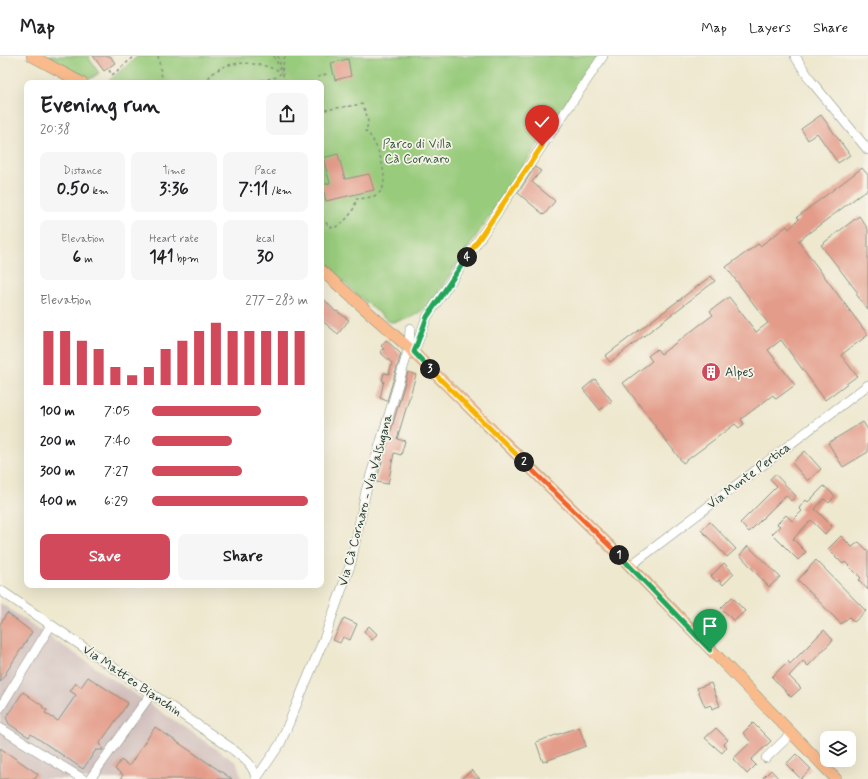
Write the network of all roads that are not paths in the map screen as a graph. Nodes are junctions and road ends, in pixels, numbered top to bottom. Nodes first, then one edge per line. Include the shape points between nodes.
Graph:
1 (32, 56) edge
2 (603, 56) edge
3 (795, 56) edge
4 (76, 80) edge
5 (868, 150) edge
6 (324, 273) edge
7 (427, 317) junction
8 (410, 328) junction
9 (394, 333) junction
10 (411, 350) junction
11 (868, 385) edge
12 (630, 566) junction
13 (0, 590) edge
14 (51, 625) junction
15 (151, 694) junction
16 (0, 708) edge
17 (0, 728) edge
18 (791, 734) junction
19 (766, 758) dead end
20 (83, 779) edge
21 (90, 779) edge
22 (256, 779) edge
23 (836, 779) edge

1 - 4 main road
2 - 7 street
3 - 5 street via 811,81
6 - 9 main road
7 - 8 street
7 - 10 street
8 - 9 street
8 - 10 street
9 - 10 main road
10 - 12 main road
10 - 22 street, Via Cà Cornaro - Via Valsugana via 366,491 348,571 324,639 280,744
11 - 12 street, Via Monte Pertica
12 - 18 main road
13 - 14 street, Via Matteo Bianchin
14 - 15 street, Via Matteo Bianchin
14 - 16 street
15 - 21 street
15 - 22 street, Via Matteo Bianchin via 246,760 254,770
17 - 20 street
18 - 19 street
18 - 23 main road

